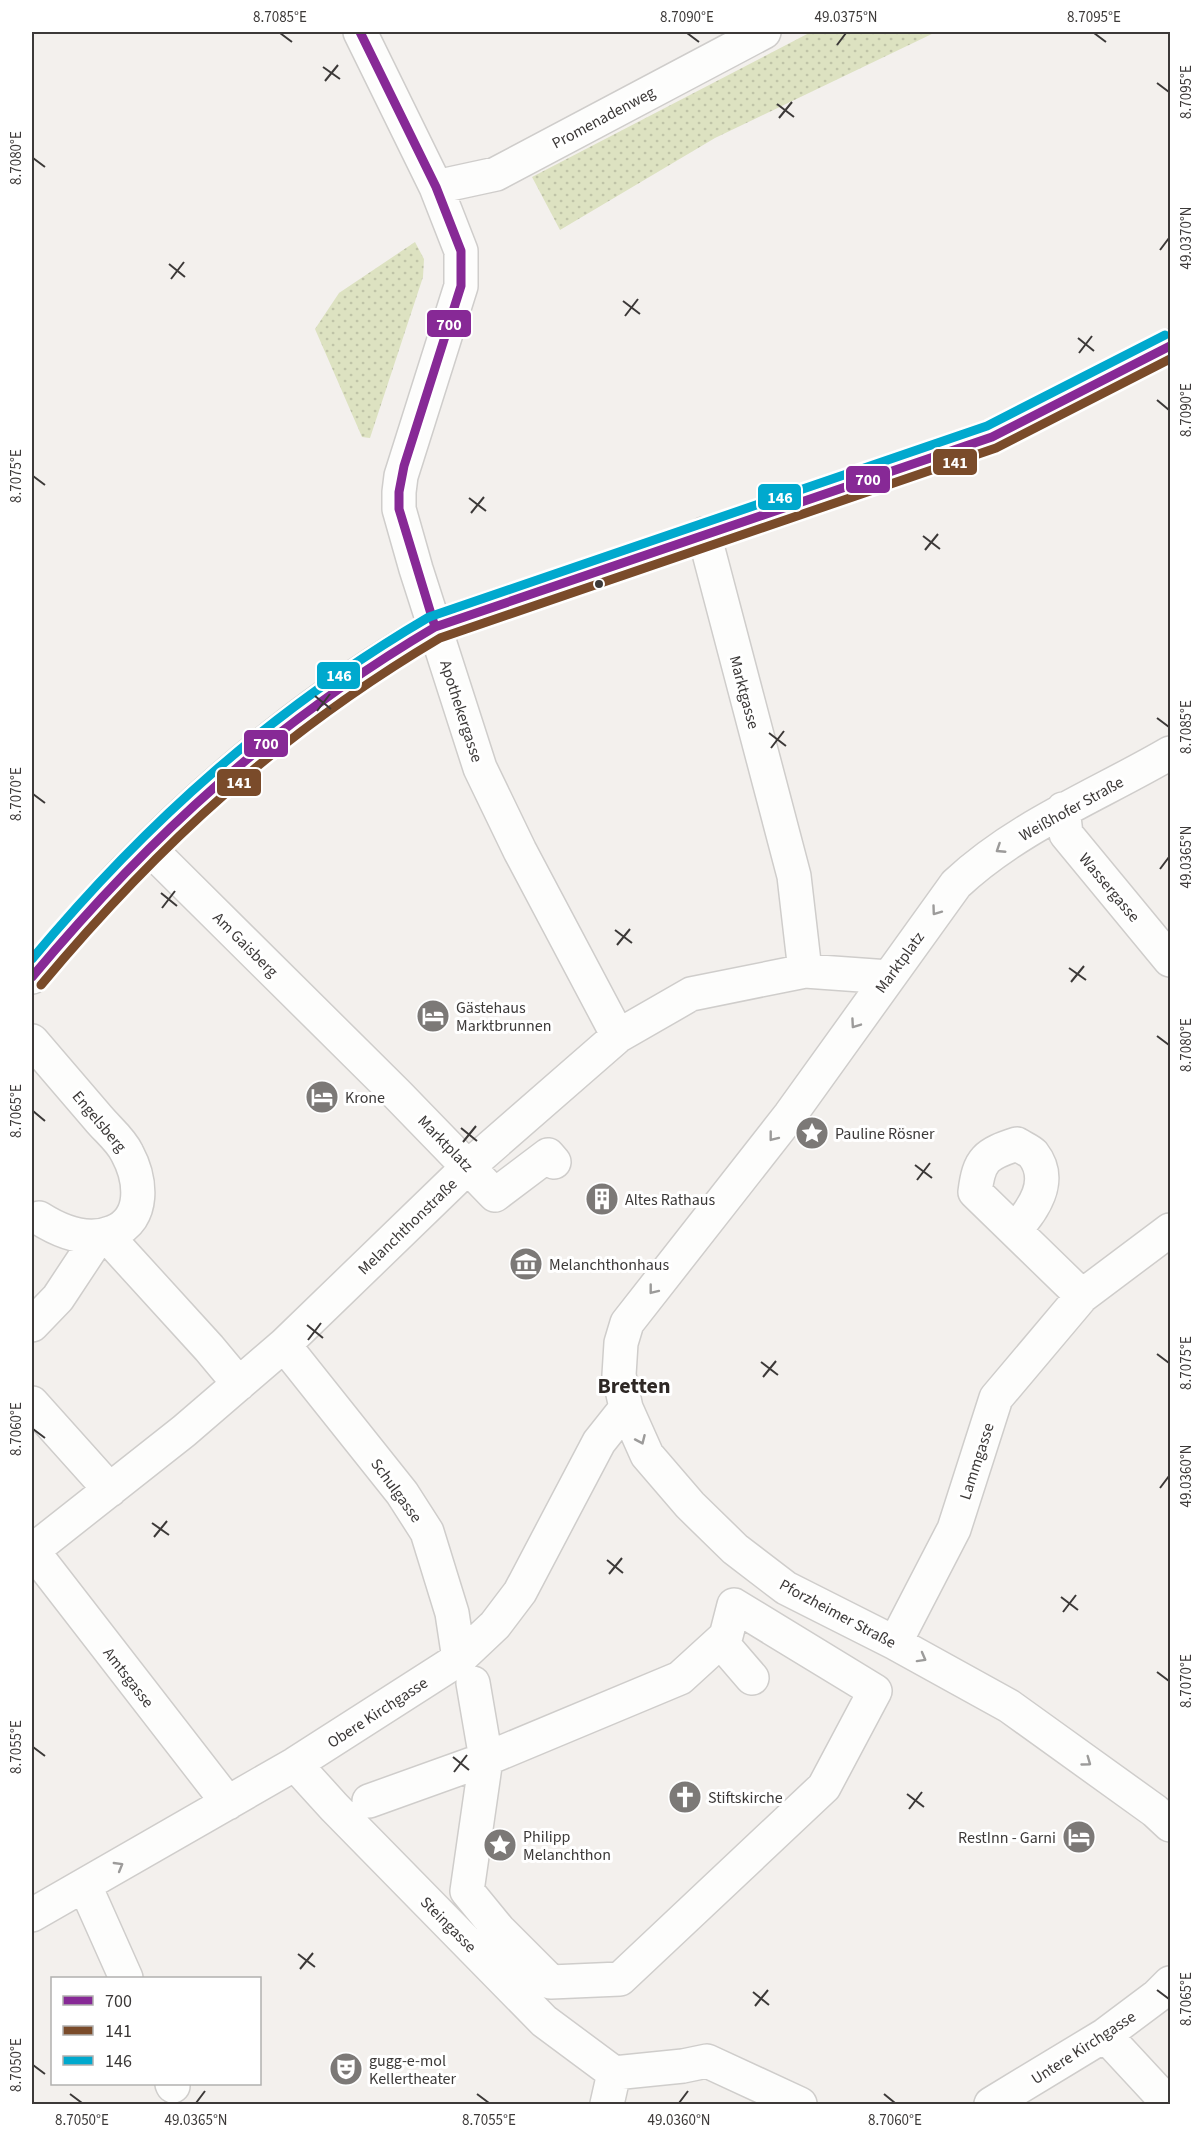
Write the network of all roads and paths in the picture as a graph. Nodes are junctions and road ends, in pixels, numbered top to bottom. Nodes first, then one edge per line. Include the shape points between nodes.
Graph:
1 (360, 32) edge
2 (764, 32) edge
3 (436, 187) junction
4 (1170, 346) edge
5 (704, 534) junction
6 (435, 627) junction
7 (1170, 753) edge
8 (1063, 809) junction
9 (149, 848) junction
10 (974, 867) joint
11 (1170, 960) edge
12 (805, 971) junction
13 (32, 977) edge
14 (889, 977) junction
15 (618, 1036) junction
16 (343, 1040) joint
17 (32, 1041) edge
18 (808, 1090) joint
19 (554, 1162) dead end
20 (469, 1166) junction
21 (39, 1218) dead end
22 (1015, 1230) dead end
23 (1170, 1230) edge
24 (106, 1235) junction
25 (1082, 1296) junction
26 (32, 1325) edge
27 (284, 1346) junction
28 (239, 1384) junction
29 (32, 1403) edge
30 (626, 1408) junction
31 (111, 1490) junction
32 (32, 1550) edge
33 (721, 1642) junction
34 (895, 1643) junction
35 (466, 1671) junction
36 (752, 1678) dead end
37 (486, 1759) junction
38 (295, 1764) junction
39 (369, 1801) dead end
40 (228, 1803) junction
41 (1165, 1810) edge
42 (85, 1886) junction
43 (32, 1916) edge
44 (126, 1977) edge
45 (1170, 1983) edge
46 (1105, 2036) junction
47 (614, 2073) junction
48 (999, 2103) edge
49 (607, 2104) edge
50 (800, 2104) edge
51 (1169, 2104) edge

1 - 3 street, Apothekergasse
2 - 3 street, Promenadenweg via 496,174
3 - 6 street, Apothekergasse via 461,251 461,286 399,492 399,509
4 - 5 street via 992,437
5 - 6 street
5 - 12 street, Marktgasse via 796,885
6 - 9 street via 400,646 253,751
6 - 15 street, Apothekergasse via 480,768
7 - 8 street, Weißhofer Straße
8 -> 10 street, Weißhofer Straße
8 - 11 street, Wassergasse via 1066,834
9 - 13 street
9 - 16 street, Am Gaisberg
10 -> 14 street, Marktplatz via 956,884
12 - 14 street, Melanchthonstraße
12 - 15 street, Melanchthonstraße via 691,994
14 -> 18 street, Marktplatz
15 - 20 street, Melanchthonstraße
16 - 20 street, Marktplatz
17 - 24 street, Engelsberg via 127,1152 138,1180 139,1198 131,1218 119,1230
18 -> 30 street, Pforzheimer Straße via 627,1323 619,1375
19 - 20 street, Marktplatz via 548,1155 495,1195
20 - 27 street, Melanchthonstraße
21 - 24 street via 58,1230 79,1236
22 - 25 street
23 - 25 street, Lammgasse
24 - 26 street, Engelsberg via 93,1245 58,1298
24 - 28 street
25 - 34 street, Lammgasse via 996,1398 954,1529
27 - 28 street, Melanchthonstraße
27 - 35 street, Schulgasse via 402,1493 427,1532
28 - 31 street, Melanchthonstraße
29 - 31 street
30 -> 34 street, Pforzheimer Straße via 647,1455 735,1549 786,1588
30 - 35 street, Obere Kirchgasse via 599,1442 520,1592
31 - 32 street, Melanchthonstraße
32 - 40 street, Amtsgasse
33 - 36 street
33 - 37 street via 680,1678
33 - 37 street, Schulgasse via 734,1605 875,1691 824,1787 620,1979 551,1982 467,1891
34 -> 41 street, Pforzheimer Straße via 1009,1706
35 - 37 street, Schulgasse
35 - 38 street, Obere Kirchgasse
37 - 39 street
38 - 40 street, Obere Kirchgasse
38 - 47 street, Steingasse via 544,2021
42 -> 40 street, Obere Kirchgasse
42 - 43 street, Obere Kirchgasse
42 - 44 street
45 - 46 street, Untere Kirchgasse
46 - 48 street, Untere Kirchgasse
46 - 51 street
47 - 49 street
47 - 50 street via 707,2061

